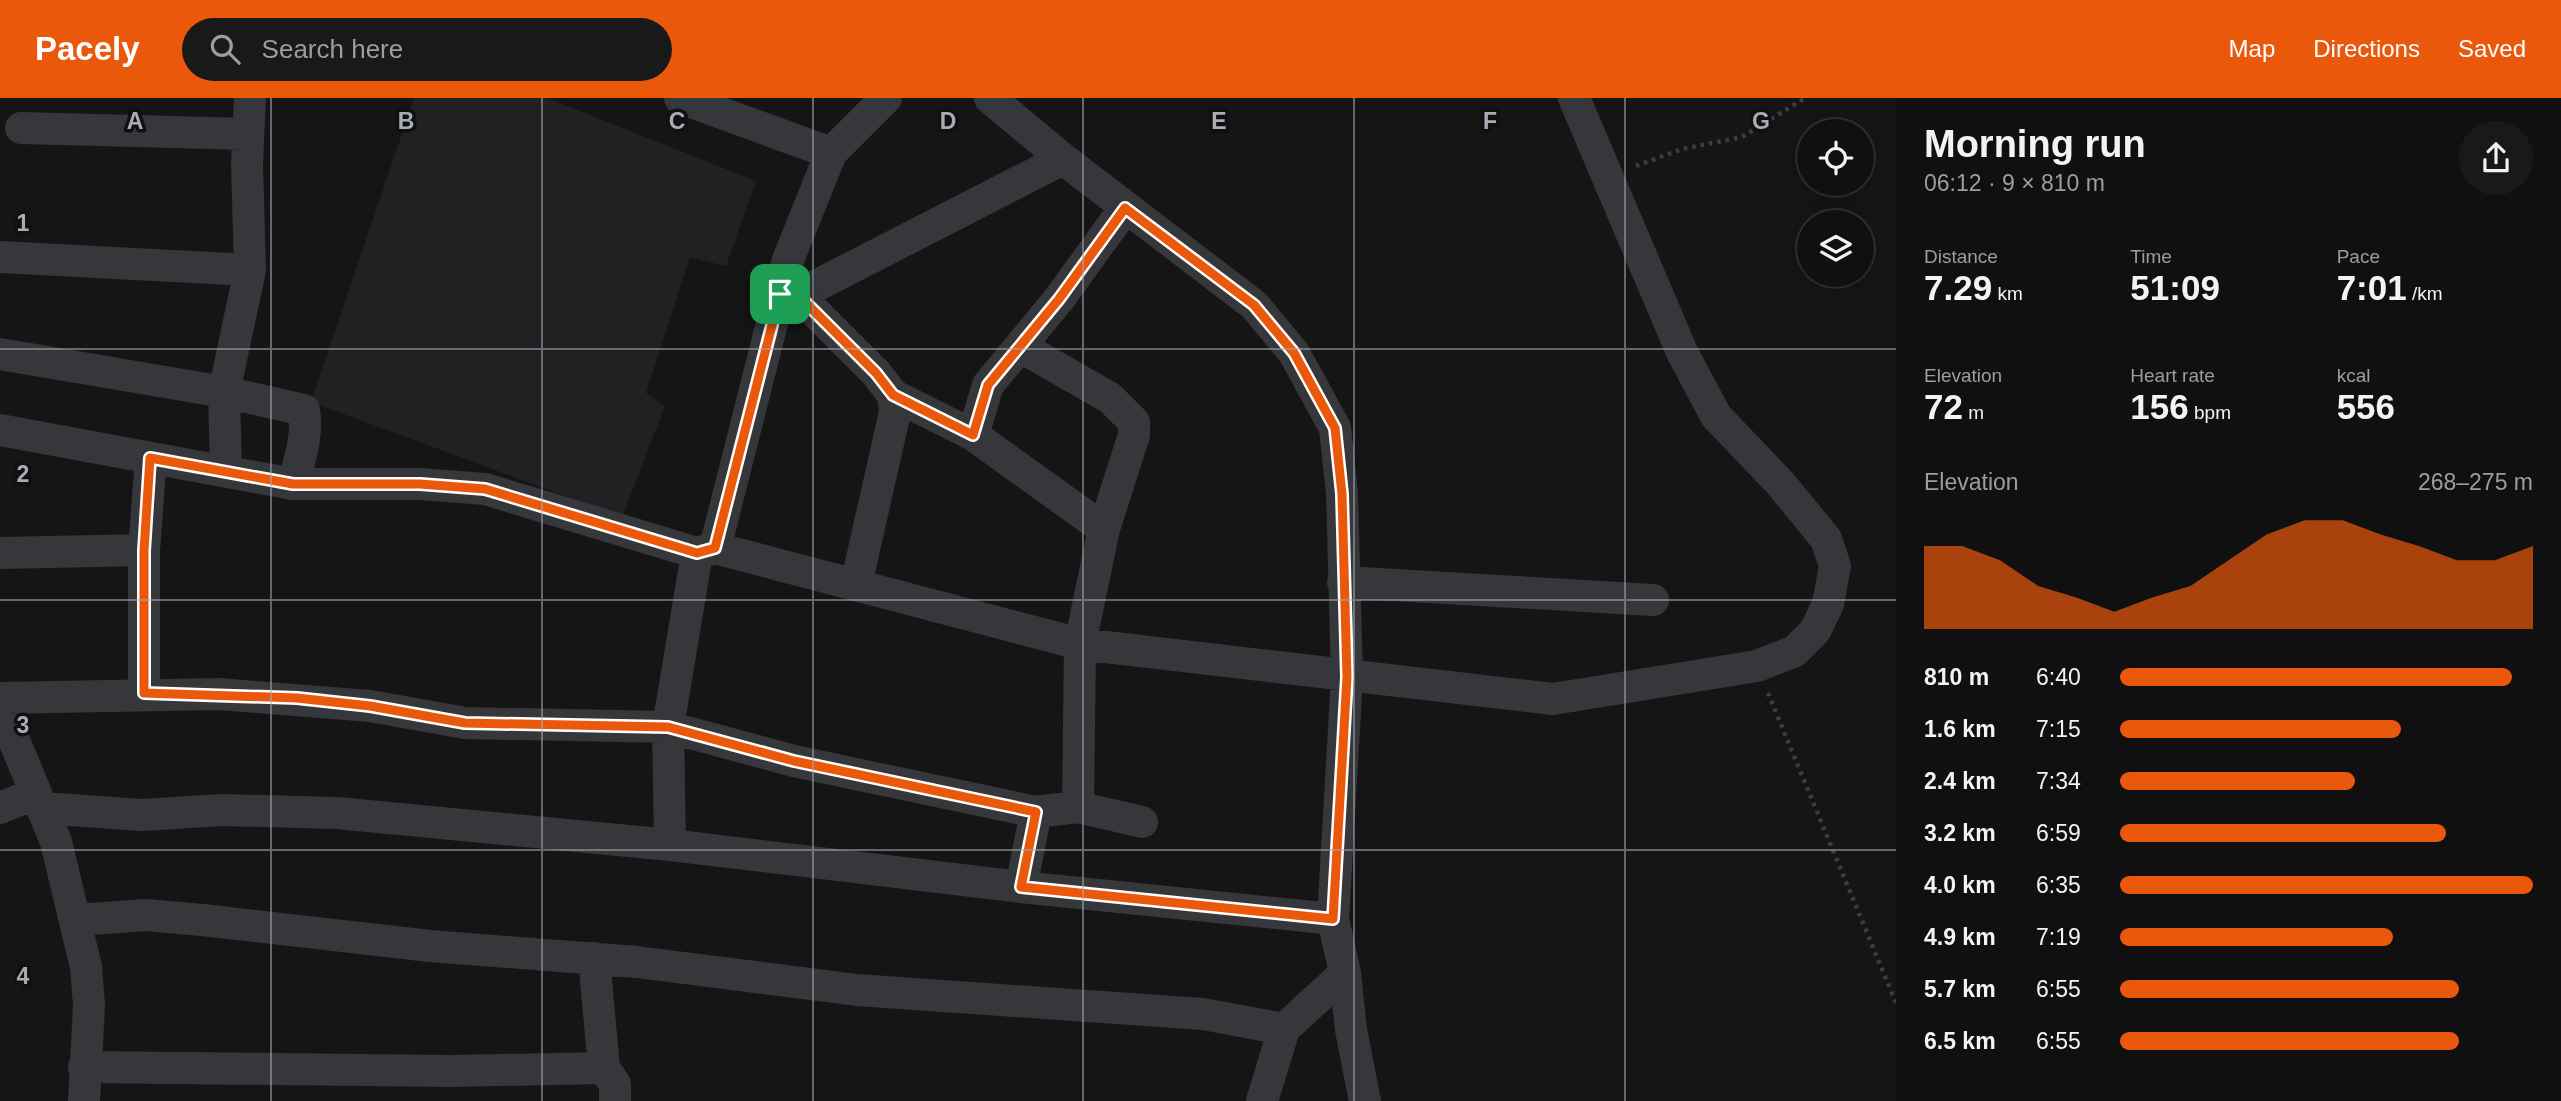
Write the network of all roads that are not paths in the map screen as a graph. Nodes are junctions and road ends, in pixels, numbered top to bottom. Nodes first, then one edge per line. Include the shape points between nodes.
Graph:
1 (250, 98) edge
2 (680, 98) edge
3 (886, 98) edge
4 (990, 98) edge
5 (1574, 98) edge
6 (22, 128) dead end
7 (248, 134) junction
8 (831, 153) junction
9 (1063, 159) junction
10 (1125, 208) junction
11 (0, 257) edge
12 (250, 270) junction
13 (789, 294) junction
14 (1021, 347) junction
15 (0, 354) edge
16 (224, 392) junction
17 (893, 395) junction
18 (0, 430) edge
19 (973, 435) junction
20 (150, 458) junction
21 (226, 470) junction
22 (293, 484) junction
23 (1104, 529) junction
24 (706, 550) junction
25 (144, 551) junction
26 (0, 554) edge
27 (1343, 582) junction
28 (856, 585) junction
29 (1653, 600) dead end
30 (1080, 644) junction
31 (1347, 677) junction
32 (144, 693) junction
33 (0, 698) edge
34 (668, 727) junction
35 (39, 800) junction
36 (1078, 807) junction
37 (0, 808) edge
38 (1036, 812) junction
39 (1142, 822) dead end
40 (670, 845) junction
41 (1021, 887) junction
42 (1333, 919) junction
43 (76, 920) junction
44 (594, 958) junction
45 (1345, 974) junction
46 (1284, 1030) junction
47 (84, 1067) junction
48 (604, 1068) junction
49 (84, 1101) edge
50 (615, 1101) edge
51 (1262, 1101) edge
52 (1364, 1101) edge

1 - 7 street
2 - 8 street
3 - 8 street
4 - 9 street
5 - 31 street via 1682,352 1716,416 1826,538 1835,566 1828,604 1815,631 1795,651 1757,666 1553,699
6 - 7 street
7 - 12 street
8 - 13 street via 788,260
9 - 10 street
9 - 13 street
10 - 14 street
10 - 27 street via 1254,305 1299,362 1338,441
11 - 12 street
12 - 16 street
13 - 17 street via 876,373
13 - 24 street
14 - 19 street via 988,385
14 - 23 street via 1110,398 1134,422 1134,435
15 - 16 street
16 - 21 street
16 - 22 street via 304,410 303,448
17 - 19 street
17 - 28 street via 895,412
18 - 20 street
19 - 23 street
20 - 21 street
20 - 25 street
21 - 22 street
22 - 24 street via 485,489
23 - 30 street
24 - 28 street
24 - 34 street
25 - 26 street
25 - 32 street
27 - 29 street
27 - 31 street
28 - 30 street
30 - 31 street
30 - 36 street
31 - 42 street
32 - 33 street
32 - 34 street via 297,698 465,723
33 - 35 street
34 - 38 street via 794,761
34 - 40 street
35 - 37 street
35 - 40 street via 142,814 222,810 337,813
35 - 43 street via 56,842
36 - 38 street
36 - 39 street
38 - 41 street
40 - 41 street
41 - 42 street
42 - 45 street
43 - 44 street via 146,915 430,946
43 - 47 street via 89,1006
44 - 46 street via 857,990 1203,1014
44 - 48 street
45 - 46 street
45 - 52 street
46 - 51 street
47 - 48 street
47 - 49 street
48 - 50 street via 615,1084

